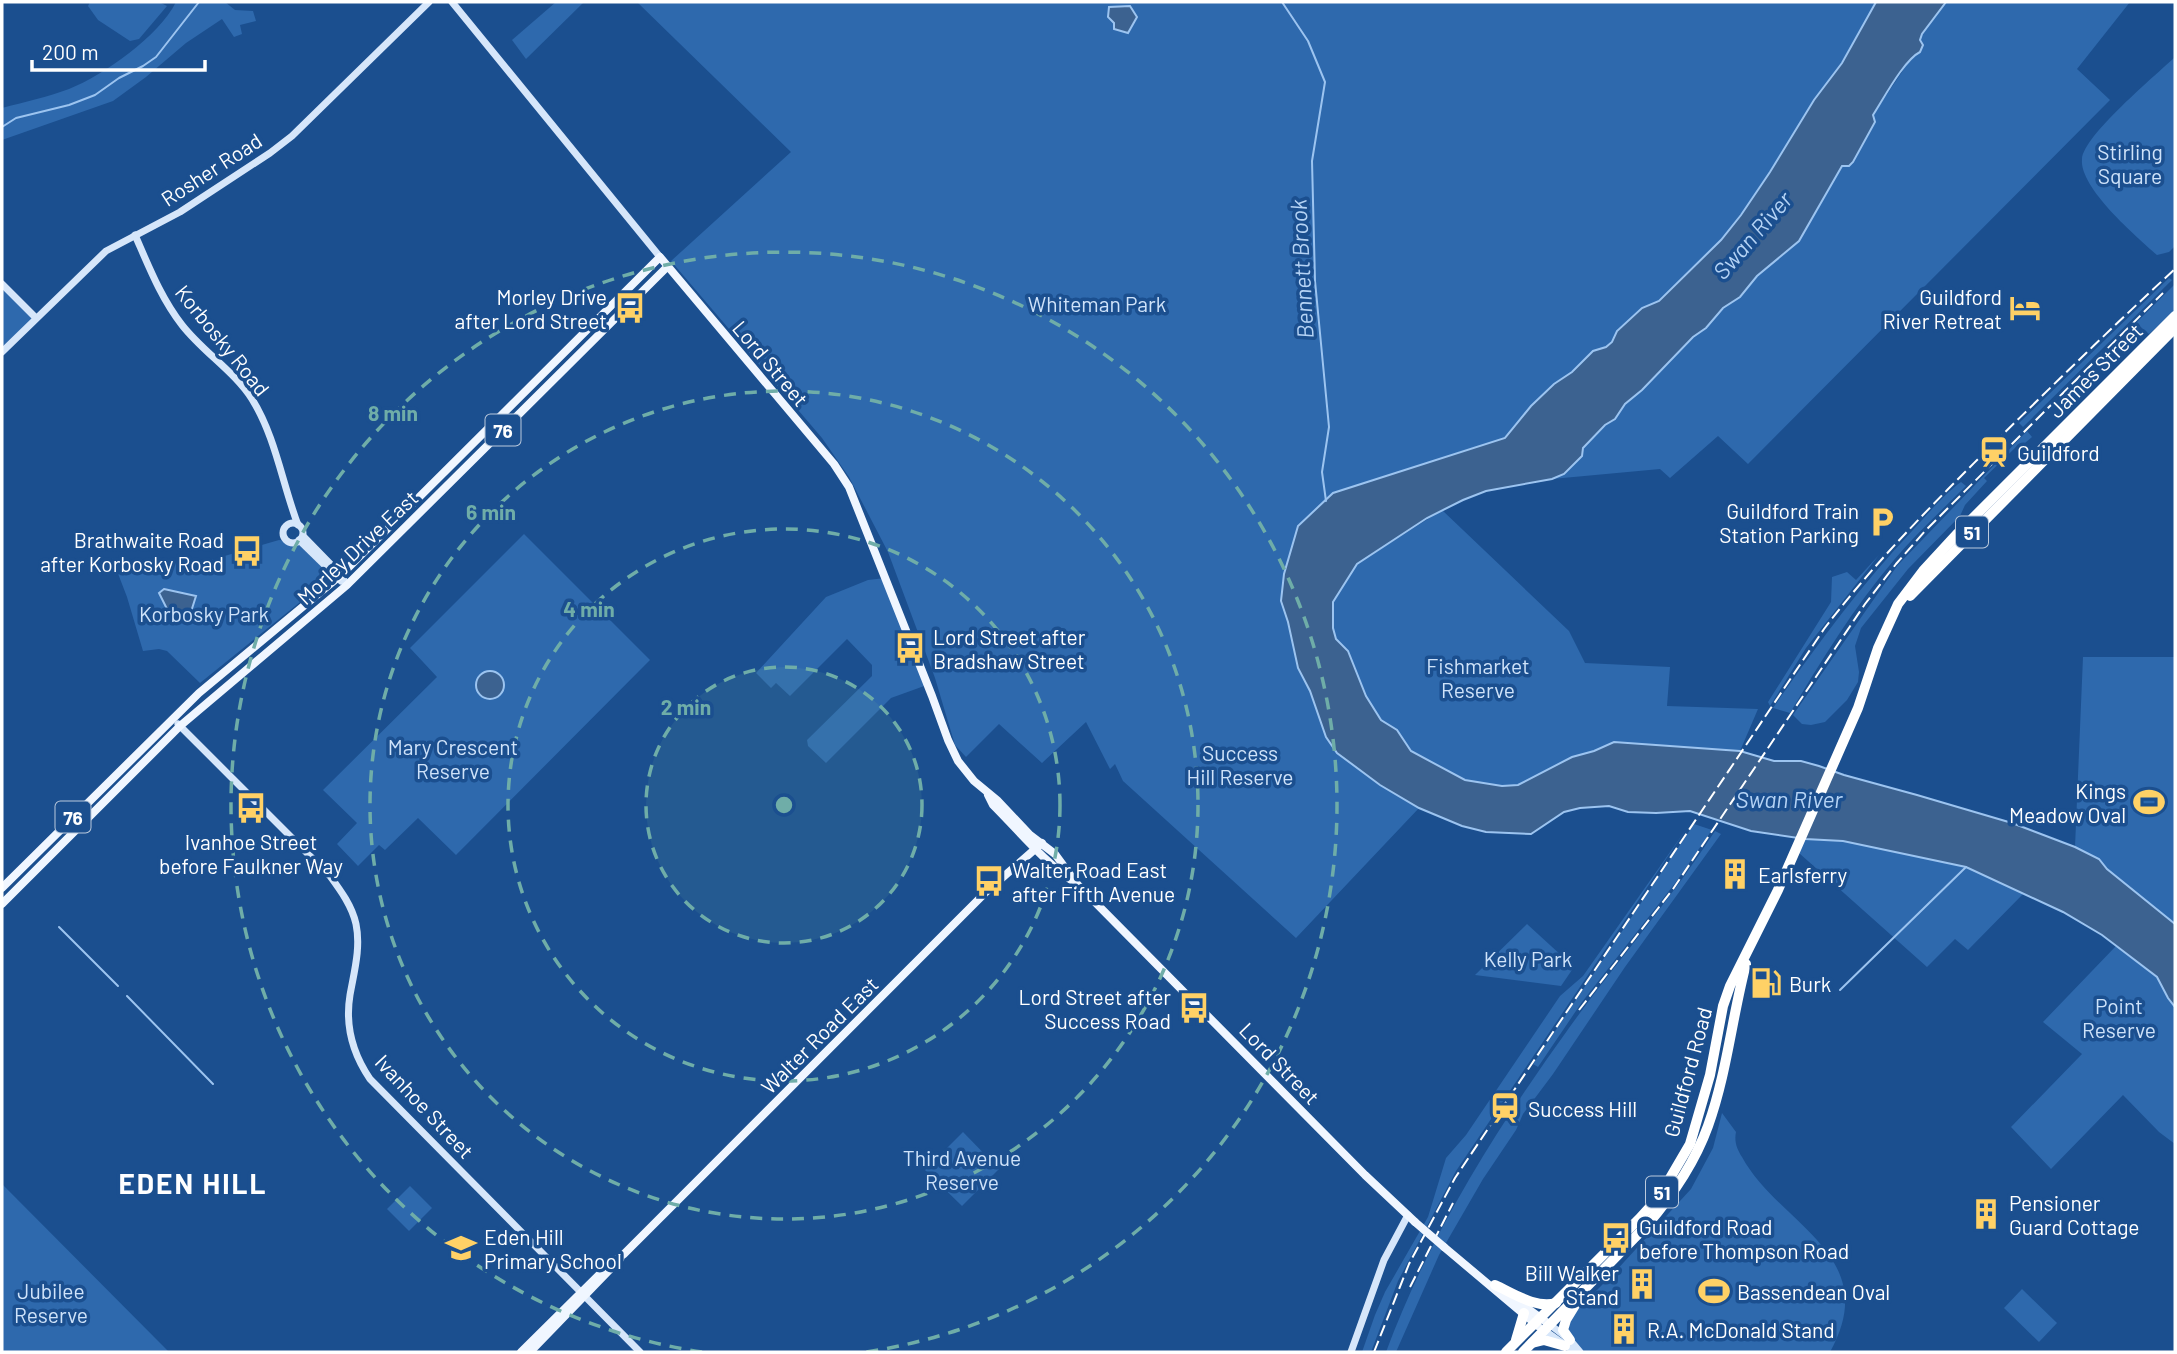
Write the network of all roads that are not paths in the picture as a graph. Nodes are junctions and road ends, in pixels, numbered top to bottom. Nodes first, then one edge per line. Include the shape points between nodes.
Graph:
1 (429, 2) edge
2 (452, 2) edge
3 (135, 235) junction
4 (660, 257) junction
5 (668, 267) junction
6 (2, 284) edge
7 (2175, 316) edge
8 (36, 318) junction
9 (2175, 328) edge
10 (2, 352) edge
11 (2000, 504) junction
12 (292, 509) junction
13 (1967, 524) junction
14 (298, 525) junction
15 (286, 526) junction
16 (301, 538) junction
17 (339, 576) junction
18 (347, 585) junction
19 (1882, 636) junction
20 (172, 718) junction
21 (180, 726) junction
22 (1039, 846) junction
23 (2, 888) edge
24 (2, 904) edge
25 (1751, 947) junction
26 (1408, 1215) junction
27 (1462, 1262) junction
28 (1495, 1284) junction
29 (1582, 1292) junction
30 (583, 1295) junction
31 (1558, 1302) junction
32 (1524, 1313) junction
33 (1542, 1324) junction
34 (1532, 1343) junction
35 (1568, 1343) junction
36 (1508, 1351) edge
37 (521, 1352) edge
38 (530, 1352) edge
39 (640, 1352) edge
40 (1351, 1352) edge
41 (1523, 1352) edge
42 (1575, 1352) edge
43 (1580, 1352) edge

1 - 3 street, Rosher Road via 292,136 180,212
2 - 4 street, Lord Street
3 - 8 street, Rosher Road via 95,260
3 - 12 street, Korbosky Road via 158,289 183,326 251,397 275,450
4 - 5 main road, Lord Street
4 - 17 main road, Morley Drive East / 76
5 - 18 main road, Morley Drive East / 76
5 - 22 main road, Lord Street via 840,473 858,505 948,740 964,769
6 - 8 street
7 - 13 highway, James Street / 51
8 - 10 street, Rosher Road
9 - 11 highway, James Street / 51
11 - 13 highway via 1975,525
11 - 19 highway, James Street / 51 via 1916,589
12 - 14 street, Korbosky Road
12 - 15 street
13 - 19 highway, James Street / 51 via 1912,584
14 - 15 street
14 - 16 street
15 - 16 street via 285,539 293,543
16 - 17 street
17 - 18 street
17 - 20 main road, Morley Drive East / 76
18 - 21 main road, Morley Drive East / 76
19 - 25 highway, Guildford Road / 51 via 1858,708
20 - 21 street, Ivanhoe Street
20 - 23 main road, Morley Drive East / 76
21 - 24 main road, Morley Drive East / 76
21 - 30 street, Ivanhoe Street via 330,876 346,900 357,932 349,1004 351,1035 370,1079
22 - 26 main road, Lord Street via 1061,874 1077,884
22 - 30 main road, Walter Road East via 986,892
25 - 29 highway, Guildford Road / 51 via 1720,1088 1698,1150 1663,1207
25 - 31 highway, Guildford Road / 51 via 1723,1006 1690,1144 1659,1197
26 - 27 main road, Lord Street, bridge
26 - 40 street via 1384,1260
27 - 28 main road, Lord Street
27 - 32 main road, Lord Street
28 - 31 highway via 1535,1303
28 - 33 main road, Lord Street
29 - 33 highway, Guildford Road / 51
29 - 35 highway via 1563,1330
30 - 37 main road, Walter Road East
30 - 38 main road, Walter Road East
30 - 39 street, Ivanhoe Street
31 - 33 highway, Guildford Road / 51
32 - 33 main road, Lord Street
32 - 36 highway
33 - 34 highway, Guildford Road / 51
33 - 35 street
33 - 36 highway, Guildford Road / 51
34 - 35 highway
34 - 41 highway, Guildford Road / 51
35 - 42 street
35 - 43 street

